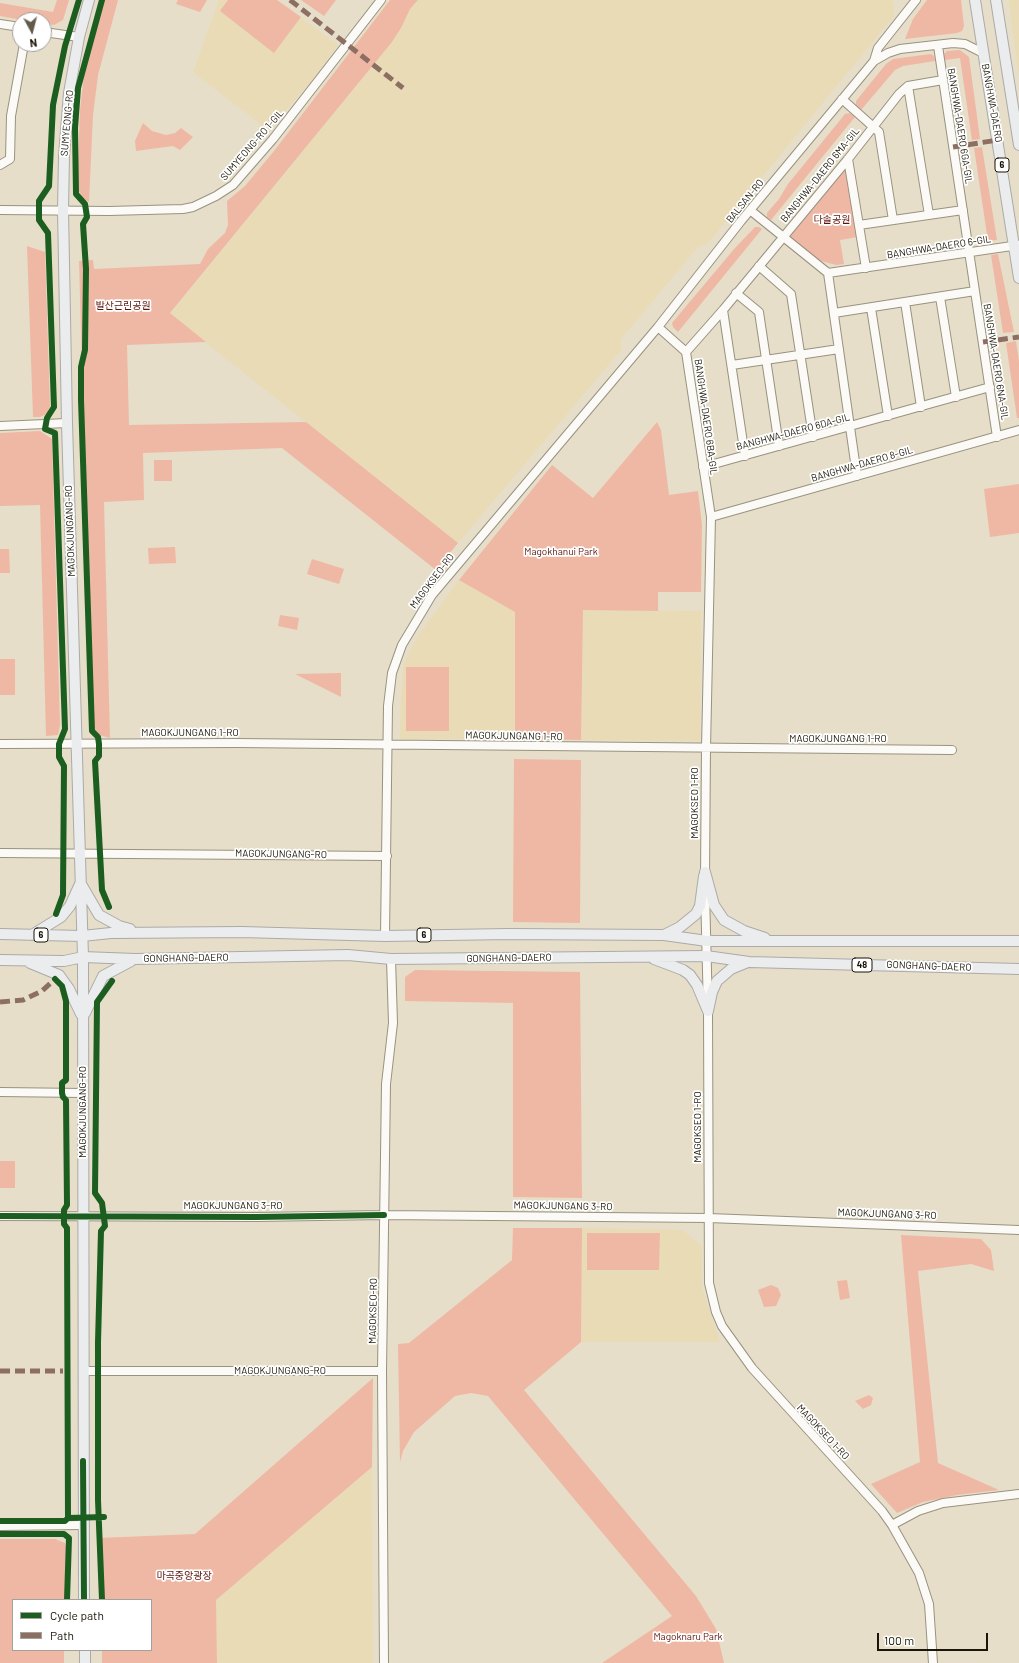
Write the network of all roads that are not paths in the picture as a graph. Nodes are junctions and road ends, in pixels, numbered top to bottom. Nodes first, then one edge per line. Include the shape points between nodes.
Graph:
1 (89, 0) edge
2 (381, 0) edge
3 (916, 0) edge
4 (975, 0) edge
5 (996, 0) edge
6 (0, 24) edge
7 (12, 26) edge
8 (52, 33) edge
9 (79, 37) junction
10 (938, 46) junction
11 (23, 52) edge
12 (983, 53) junction
13 (874, 61) junction
14 (943, 80) junction
15 (908, 86) junction
16 (842, 99) junction
17 (873, 126) junction
18 (1019, 145) edge
19 (848, 159) junction
20 (0, 165) edge
21 (0, 210) edge
22 (63, 210) junction
23 (750, 210) junction
24 (963, 210) junction
25 (929, 215) junction
26 (893, 220) junction
27 (859, 225) junction
28 (783, 236) junction
29 (1016, 245) edge
30 (969, 252) junction
31 (759, 266) junction
32 (866, 268) junction
33 (828, 273) junction
34 (1019, 278) edge
35 (975, 291) junction
36 (736, 293) junction
37 (940, 297) junction
38 (905, 302) junction
39 (871, 308) junction
40 (723, 310) junction
41 (834, 313) junction
42 (658, 327) junction
43 (839, 349) junction
44 (686, 352) junction
45 (800, 354) junction
46 (766, 360) junction
47 (732, 365) junction
48 (990, 387) junction
49 (956, 397) junction
50 (921, 406) junction
51 (888, 416) junction
52 (67, 423) junction
53 (0, 426) edge
54 (850, 427) junction
55 (1019, 430) edge
56 (997, 436) junction
57 (813, 437) junction
58 (779, 446) junction
59 (745, 456) junction
60 (703, 467) junction
61 (858, 476) junction
62 (711, 517) junction
63 (0, 744) edge
64 (76, 744) junction
65 (388, 745) junction
66 (706, 748) junction
67 (952, 750) dead end
68 (79, 852) junction
69 (0, 853) edge
70 (387, 856) junction
71 (705, 872) junction
72 (80, 882) junction
73 (141, 932) junction
74 (0, 934) edge
75 (32, 935) junction
76 (664, 935) junction
77 (82, 936) junction
78 (385, 936) junction
79 (774, 940) junction
80 (707, 941) junction
81 (1019, 941) edge
82 (706, 956) junction
83 (83, 957) junction
84 (647, 957) junction
85 (135, 959) junction
86 (391, 959) junction
87 (0, 960) edge
88 (26, 961) junction
89 (749, 962) junction
90 (1019, 968) edge
91 (708, 1011) junction
92 (83, 1018) junction
93 (0, 1092) edge
94 (83, 1093) junction
95 (384, 1215) junction
96 (0, 1216) edge
97 (82, 1216) junction
98 (709, 1218) junction
99 (1019, 1230) edge
100 (83, 1371) junction
101 (382, 1371) junction
102 (1019, 1494) edge
103 (892, 1525) junction
104 (0, 1526) edge
105 (83, 1526) junction
106 (84, 1599) edge
107 (85, 1651) edge
108 (85, 1663) edge
109 (384, 1663) edge
110 (933, 1663) edge

1 - 9 main road, SUMYEONG-RO
2 - 22 street, SUMYEONG-RO 1-GIL via 233,185 194,207 183,209
3 - 13 street, BALSAN-RO via 878,48
4 - 12 main road, BANGHWA-DAERO
5 - 18 main road, BANGHWA-DAERO
6 - 7 street
8 - 9 street
9 - 22 main road, SUMYEONG-RO via 68,93
10 - 12 street, BALSAN-RO via 965,44
10 - 13 street, BALSAN-RO via 900,49 888,52
10 - 14 street, BANGHWA-DAERO 6GA-GIL
11 - 20 street via 11,116 10,159
12 - 29 main road, BANGHWA-DAERO / 6
13 - 16 street, BALSAN-RO
14 - 15 street
14 - 24 street, BANGHWA-DAERO 6GA-GIL
15 - 17 street, BANGHWA-DAERO 6MA-GIL
15 - 25 street
16 - 17 street
16 - 23 street, BALSAN-RO
17 - 19 street, BANGHWA-DAERO 6MA-GIL
17 - 26 street, BANGHWA-DAERO 6MA-GIL via 879,132
19 - 27 street
19 - 28 street, BANGHWA-DAERO 6MA-GIL
21 - 22 street, SUMYEONG-RO 1-GIL
22 - 52 main road, MAGOKJUNGANG-RO
23 - 28 street
23 - 42 street, BALSAN-RO
24 - 25 street
24 - 30 street, BANGHWA-DAERO 6GA-GIL
25 - 26 street
26 - 27 street
27 - 32 street
28 - 31 street, BANGHWA-DAERO 6BA-GIL
28 - 33 street
29 - 30 street, BANGHWA-DAERO 6-GIL
29 - 34 main road, BANGHWA-DAERO / 6
30 - 32 street, BANGHWA-DAERO 6-GIL
30 - 35 street, BANGHWA-DAERO 6NA-GIL
31 - 36 street, BANGHWA-DAERO 6BA-GIL
31 - 45 street via 791,294
32 - 33 street, BANGHWA-DAERO 6-GIL
33 - 41 street
35 - 37 street, BANGHWA-DAERO 6NA-GIL
35 - 48 street, BANGHWA-DAERO 6NA-GIL
36 - 40 street, BANGHWA-DAERO 6BA-GIL
36 - 46 street via 759,312
37 - 38 street, BANGHWA-DAERO 6NA-GIL
37 - 49 street
38 - 39 street, BANGHWA-DAERO 6NA-GIL
38 - 50 street
39 - 41 street, BANGHWA-DAERO 6NA-GIL
39 - 51 street
40 - 44 street, BANGHWA-DAERO 6BA-GIL
40 - 47 street
41 - 43 street
42 - 44 street
42 - 65 street, MAGOKSEO-RO via 458,562 418,615 392,673 388,706
43 - 45 street
43 - 54 street
44 - 60 street, BANGHWA-DAERO 6BA-GIL / 6
45 - 46 street
45 - 57 street
46 - 47 street
46 - 58 street
47 - 59 street
48 - 49 street, BANGHWA-DAERO 6DA-GIL
48 - 56 street, BANGHWA-DAERO 6NA-GIL
49 - 50 street, BANGHWA-DAERO 6DA-GIL
50 - 51 street, BANGHWA-DAERO 6DA-GIL
51 - 54 street, BANGHWA-DAERO 6DA-GIL
52 - 53 street
52 - 64 main road, MAGOKJUNGANG-RO
54 - 57 street, BANGHWA-DAERO 6DA-GIL
54 - 61 street
55 - 56 street, BANGHWA-DAERO 8-GIL
56 - 61 street, BANGHWA-DAERO 8-GIL
57 - 58 street, BANGHWA-DAERO 6DA-GIL
58 - 59 street, BANGHWA-DAERO 6DA-GIL
59 - 60 street, BANGHWA-DAERO 6DA-GIL
60 - 62 street, BANGHWA-DAERO 6BA-GIL / 6
61 - 62 street, BANGHWA-DAERO 8-GIL
62 - 66 street, MAGOKSEO 1-RO / 6
63 - 64 street, MAGOKJUNGANG 1-RO
64 - 65 street, MAGOKJUNGANG 1-RO
64 - 68 main road, MAGOKJUNGANG-RO
65 - 66 street, MAGOKJUNGANG 1-RO
65 - 70 street, MAGOKSEO-RO
66 - 67 street, MAGOKJUNGANG 1-RO
66 - 71 street, MAGOKSEO 1-RO / 6
68 - 69 street
68 - 70 street, MAGOKJUNGANG-RO
68 - 72 main road, MAGOKJUNGANG-RO
70 - 78 street, MAGOKSEO-RO
71 - 76 main road, 6 via 700,906 696,914 680,927
71 - 79 main road via 714,905 724,920 744,931
71 - 80 street, MAGOKSEO 1-RO / 6
72 - 73 main road via 99,915 118,926
72 - 75 main road via 70,906 61,917
72 - 77 main road, MAGOKJUNGANG-RO
73 - 77 main road, 6
73 - 78 main road, 6
74 - 75 main road, 6
75 - 77 main road, 6
76 - 78 main road, 6
76 - 80 main road, 6
77 - 83 main road, MAGOKJUNGANG-RO
79 - 80 main road
79 - 81 main road
80 - 82 street, MAGOKSEO 1-RO / 6
82 - 84 main road, GONGHANG-DAERO
82 - 89 main road, GONGHANG-DAERO / 48
82 - 91 street, MAGOKSEO 1-RO
83 - 85 main road, GONGHANG-DAERO
83 - 88 main road, GONGHANG-DAERO
83 - 92 main road, MAGOKJUNGANG-RO
84 - 86 main road, GONGHANG-DAERO
84 - 91 main road via 690,975
85 - 86 main road, GONGHANG-DAERO via 348,955
85 - 92 main road via 103,976
86 - 95 street, MAGOKSEO-RO via 393,1023 386,1084
87 - 88 main road, GONGHANG-DAERO
88 - 92 main road via 59,975 70,989
89 - 90 main road, GONGHANG-DAERO / 48
89 - 91 main road via 731,969 722,976 712,992
91 - 98 street, MAGOKSEO 1-RO
92 - 94 main road, MAGOKJUNGANG-RO
93 - 94 street
94 - 97 main road, MAGOKJUNGANG-RO
95 - 97 street, MAGOKJUNGANG 3-RO
95 - 98 street, MAGOKJUNGANG 3-RO
95 - 101 street, MAGOKSEO-RO
96 - 97 street, MAGOKJUNGANG 3-RO
97 - 100 main road, MAGOKJUNGANG-RO
98 - 99 street, MAGOKJUNGANG 3-RO
98 - 103 street, MAGOKSEO 1-RO via 709,1283 722,1326 752,1368
100 - 101 street, MAGOKJUNGANG-RO
100 - 105 main road, MAGOKJUNGANG-RO
101 - 109 street, MAGOKSEO-RO
102 - 103 street via 943,1503
103 - 110 street, MAGOKSEO 1-RO via 919,1573 929,1604
104 - 105 street
105 - 106 main road, MAGOKJUNGANG-RO
107 - 108 main road

